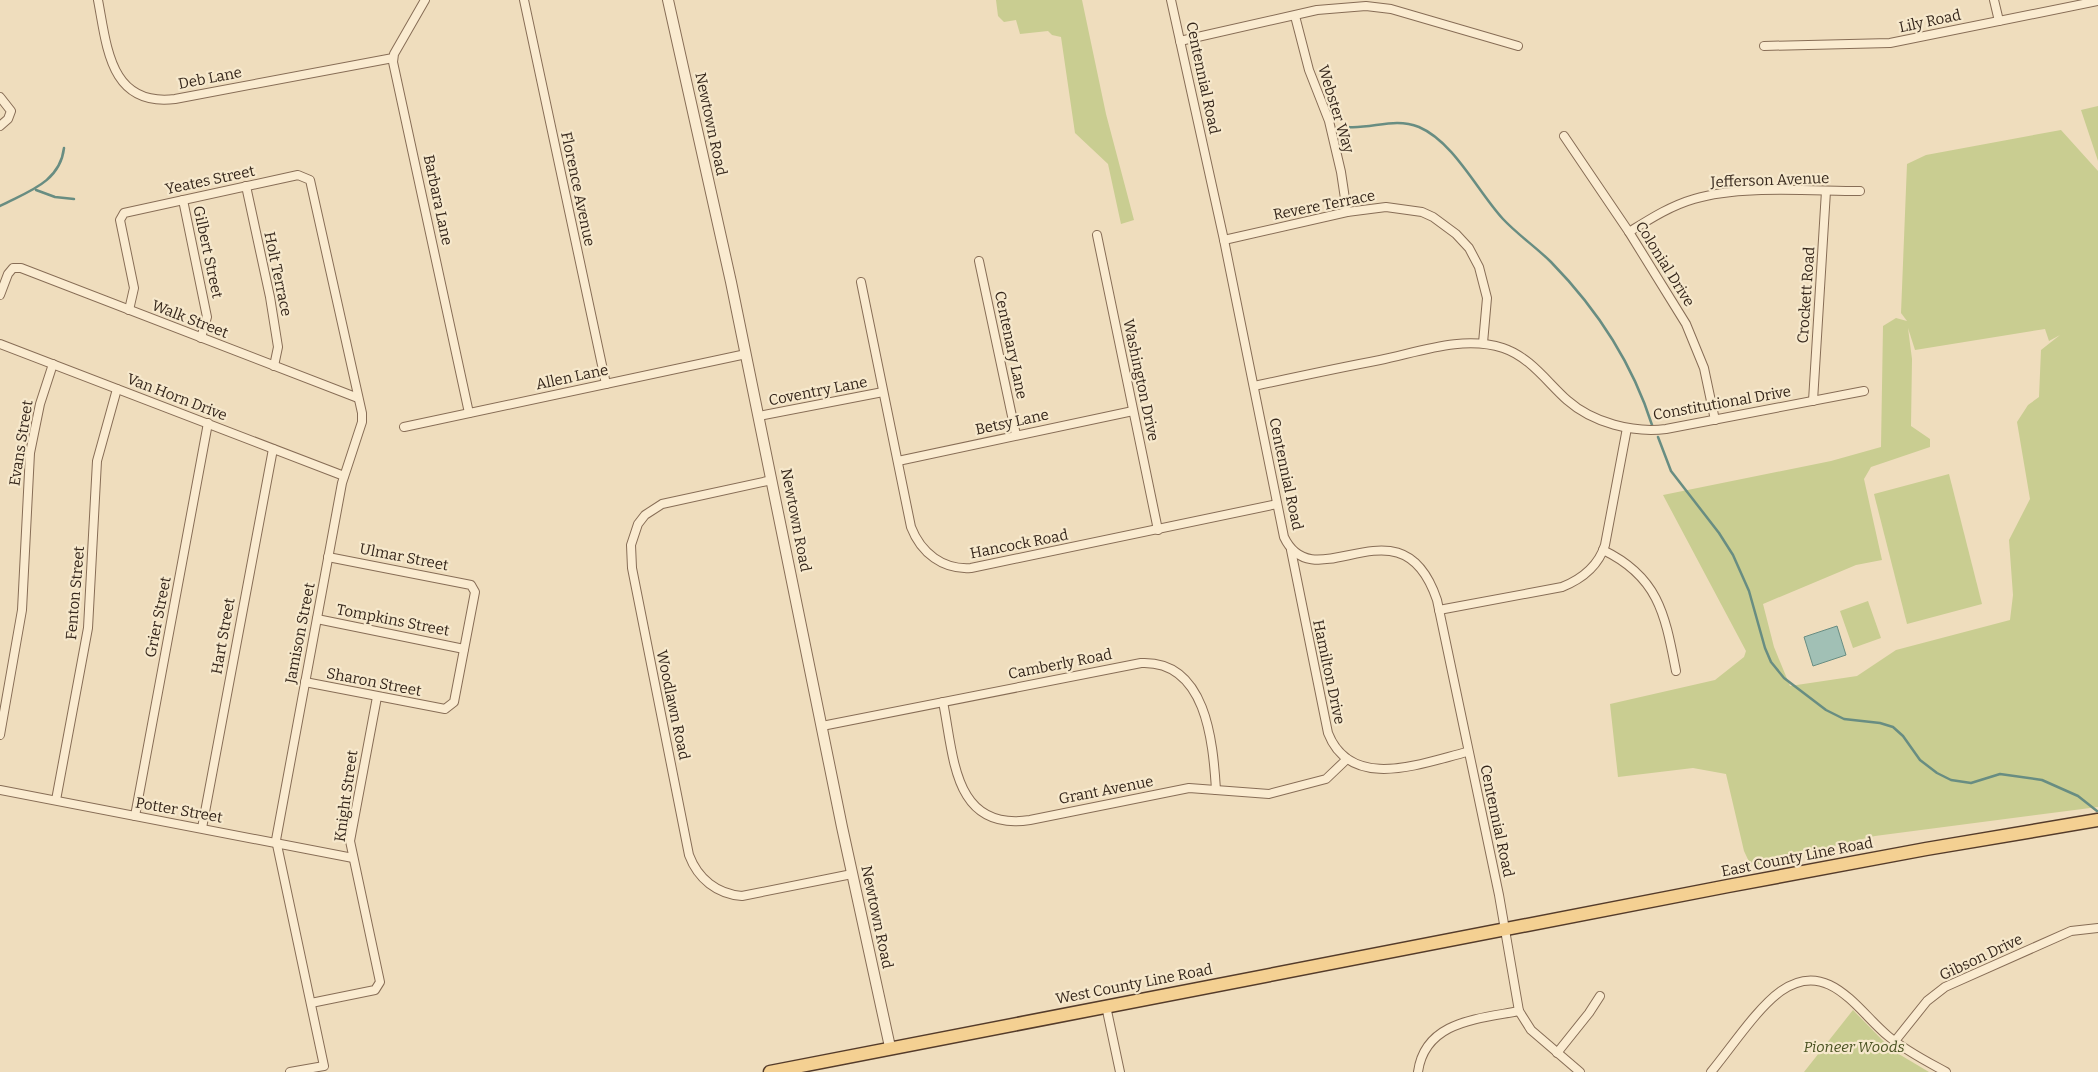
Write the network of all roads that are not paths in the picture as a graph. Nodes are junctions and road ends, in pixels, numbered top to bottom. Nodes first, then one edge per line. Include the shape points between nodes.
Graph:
1 (99, 0) edge
2 (425, 0) edge
3 (524, 0) edge
4 (668, 0) edge
5 (1171, 0) edge
6 (1994, 0) edge
7 (2098, 1) edge
8 (1295, 16) junction
9 (1998, 21) junction
10 (1180, 40) junction
11 (1518, 46) dead end
12 (1764, 46) dead end
13 (393, 58) junction
14 (0, 97) edge
15 (0, 126) edge
16 (1564, 136) dead end
17 (305, 176) joint
18 (246, 186) junction
19 (1826, 190) junction
20 (1860, 190) dead end
21 (183, 200) junction
22 (1347, 212) junction
23 (1629, 232) junction
24 (1097, 235) dead end
25 (1224, 240) junction
26 (980, 261) dead end
27 (861, 282) dead end
28 (0, 295) edge
29 (129, 310) junction
30 (201, 338) junction
31 (1482, 343) junction
32 (0, 344) edge
33 (746, 354) junction
34 (53, 364) junction
35 (274, 366) junction
36 (606, 384) junction
37 (1254, 386) junction
38 (117, 389) junction
39 (1864, 391) dead end
40 (883, 392) junction
41 (358, 398) junction
42 (1813, 401) junction
43 (1133, 411) junction
44 (469, 413) junction
45 (759, 416) junction
46 (1716, 420) junction
47 (208, 423) junction
48 (404, 428) dead end
49 (1627, 428) junction
50 (1016, 435) junction
51 (272, 449) junction
52 (898, 461) junction
53 (344, 476) junction
54 (772, 480) junction
55 (1277, 504) junction
56 (1158, 530) junction
57 (1291, 550) junction
58 (1603, 550) junction
59 (328, 557) junction
60 (1439, 610) junction
61 (317, 619) junction
62 (464, 649) junction
63 (1676, 671) dead end
64 (305, 682) junction
65 (377, 697) junction
66 (943, 702) junction
67 (822, 726) junction
68 (0, 735) edge
69 (1467, 752) junction
70 (1347, 759) junction
71 (0, 790) edge
72 (1216, 790) junction
73 (56, 800) junction
74 (135, 816) junction
75 (2098, 820) edge
76 (202, 828) junction
77 (276, 842) junction
78 (353, 858) junction
79 (852, 874) junction
80 (2098, 928) edge
81 (1504, 932) junction
82 (1600, 996) dead end
83 (311, 1003) junction
84 (1106, 1006) junction
85 (1519, 1011) junction
86 (1895, 1041) junction
87 (890, 1047) junction
88 (1556, 1053) junction
89 (290, 1072) edge
90 (770, 1072) edge
91 (1120, 1072) edge
92 (1418, 1072) edge
93 (1580, 1072) edge
94 (1711, 1072) edge
95 (1946, 1072) edge

1 - 13 street, Deb Lane via 114,71 128,87 155,100
2 - 13 street
3 - 36 street, Florence Avenue
4 - 33 street, Newtown Road
5 - 10 street, Centennial Road
6 - 9 street
7 - 9 street, Lily Road
8 - 10 street
8 - 11 street via 1335,8 1375,6
8 - 22 street, Webster Way via 1309,70 1329,121
9 - 12 street, Lily Road via 1890,44
10 - 25 street, Centennial Road
13 - 44 street, Barbara Lane
14 - 15 street via 9,107 10,115
16 - 23 street, Colonial Drive
17 - 18 street, Yeates Street
17 - 41 street, Jamison Street via 312,184
18 - 21 street, Yeates Street
18 - 35 street, Holt Terrace via 278,347
19 - 20 street, Jefferson Avenue
19 - 23 street, Jefferson Avenue via 1728,192 1703,196 1671,208
19 - 42 street, Crockett Road
21 - 29 street, Yeates Street via 124,213 120,220 134,288
21 - 30 street, Gilbert Street via 206,309 206,324
22 - 25 street, Revere Terrace
22 - 31 street, Revere Terrace via 1386,207 1413,209 1433,217 1456,234 1476,259 1482,277 1486,298
23 - 46 street, Colonial Drive via 1686,324 1704,368
24 - 43 street, Washington Drive
25 - 37 street, Centennial Road
26 - 50 street, Centenary Lane
27 - 40 street, Hancock Road
28 - 29 street, Walk Street via 8,274 13,268 21,268
29 - 30 street, Walk Street
30 - 35 street, Walk Street
31 - 37 street, Constitutional Drive via 1445,346
31 - 49 street, Constitutional Drive via 1502,348 1526,361 1576,407
32 - 34 street, Van Horn Drive
33 - 36 street, Allen Lane
33 - 45 street, Newtown Road
34 - 38 street, Van Horn Drive
34 - 68 street, Evans Street via 40,404 30,453 22,610
35 - 41 street, Walk Street
36 - 44 street, Allen Lane
37 - 55 street, Centennial Road
38 - 47 street, Van Horn Drive
38 - 73 street, Fenton Street via 97,461 88,628
39 - 42 street, Constitutional Drive
40 - 45 street, Coventry Lane
40 - 52 street, Hancock Road
41 - 53 street, Jamison Street via 362,422
42 - 46 street, Constitutional Drive
43 - 50 street, Betsy Lane
43 - 56 street, Washington Drive
44 - 48 street, Allen Lane
45 - 54 street, Newtown Road
46 - 49 street, Constitutional Drive via 1657,430
47 - 51 street, Van Horn Drive
47 - 74 street, Grier Street
49 - 58 street
50 - 52 street, Betsy Lane
51 - 53 street, Van Horn Drive
51 - 76 street, Hart Street
52 - 56 street, Hancock Road via 915,538 931,556 955,568 971,568
53 - 59 street, Jamison Street
54 - 67 street, Newtown Road
54 - 79 street, Woodlawn Road via 662,504 638,524 630,555 651,668 690,855 705,881 725,892 742,896
55 - 56 street, Hancock Road
55 - 57 street, Centennial Road via 1284,536
57 - 60 street, Centennial Road via 1311,560 1372,550 1394,551 1422,570
57 - 70 street, Hamilton Drive via 1328,733 1336,749
58 - 60 street via 1590,571 1562,587
58 - 63 street via 1633,568 1658,600 1667,625
59 - 61 street, Jamison Street
59 - 62 street, Ulmar Street via 468,583 474,592
60 - 69 street, Centennial Road
61 - 62 street, Tompkins Street
61 - 64 street, Jamison Street
62 - 65 street, Sharon Street via 454,702 449,708
64 - 65 street, Sharon Street
64 - 77 street, Jamison Street
65 - 78 street, Knight Street via 352,832 350,846
66 - 67 street, Camberly Road
66 - 72 street, Grant Avenue via 962,790 980,812 997,819 1018,822 1189,788
66 - 72 street, Camberly Road via 1141,663 1158,664 1183,676 1196,692 1203,710
67 - 79 street, Newtown Road
69 - 70 street, Hamilton Drive via 1378,770
69 - 81 street, Centennial Road via 1499,895
70 - 72 street, Grant Avenue via 1326,780 1306,786 1260,795
71 - 73 street, Potter Street
73 - 74 street, Potter Street
74 - 76 street, Potter Street
75 - 81 main road, East County Line Road via 1907,852
76 - 77 street, Potter Street
77 - 78 street, Potter Street
77 - 83 street, Jamison Street
78 - 83 street, Knight Street via 380,978 378,987
79 - 87 street, Newtown Road
80 - 86 street, Gibson Drive via 2071,931 1946,987 1927,1001
81 - 84 main road, West County Line Road
81 - 85 street, Centennial Road
82 - 88 street
83 - 89 street, Jamison Street via 324,1066
84 - 87 main road, West County Line Road
84 - 91 street
85 - 88 street, Centennial Road via 1531,1030
85 - 92 street via 1448,1027 1430,1042
86 - 94 street via 1842,991 1827,984 1804,982 1773,998
86 - 95 street
87 - 90 main road, West County Line Road
88 - 93 street, Centennial Road

